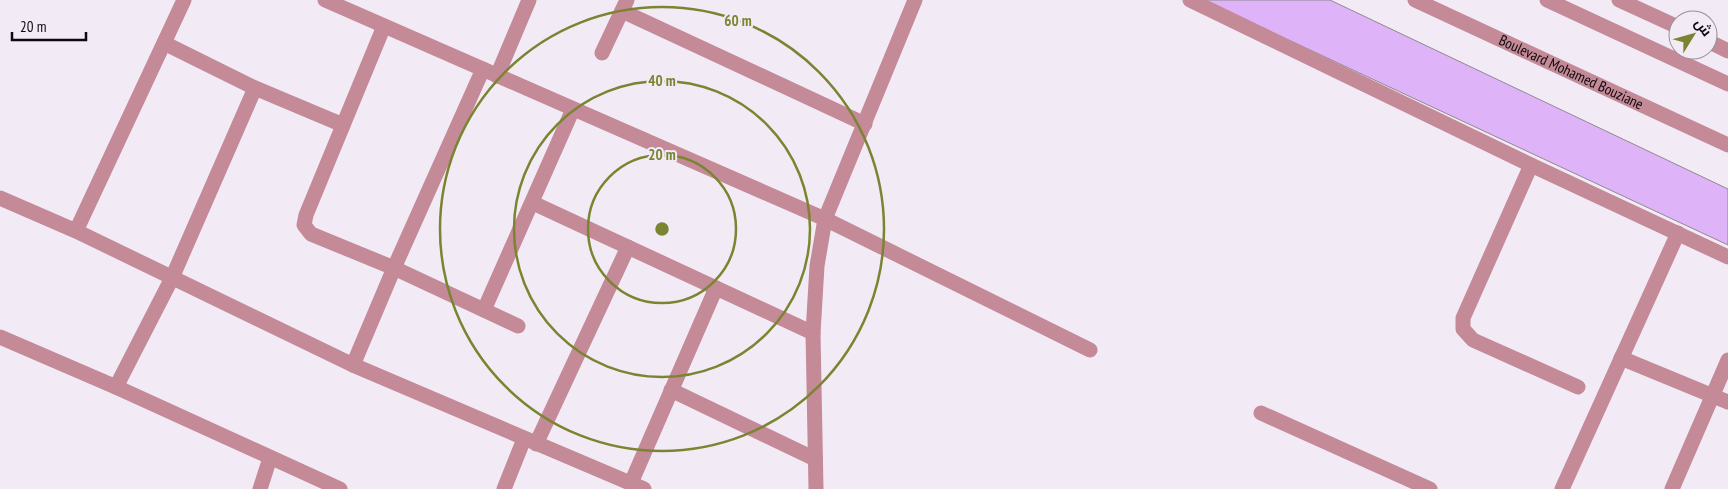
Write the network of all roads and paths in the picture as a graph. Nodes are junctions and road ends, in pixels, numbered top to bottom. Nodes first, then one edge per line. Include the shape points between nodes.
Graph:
1 (184, 0) edge
2 (325, 0) edge
3 (529, 0) edge
4 (915, 0) edge
5 (1190, 0) edge
6 (1415, 0) edge
7 (1547, 0) edge
8 (1619, 0) edge
9 (624, 6) edge
10 (1668, 22) edge
11 (384, 26) junction
12 (164, 43) junction
13 (602, 53) dead end
14 (490, 72) junction
15 (1728, 84) edge
16 (255, 88) junction
17 (574, 109) junction
18 (864, 124) junction
19 (343, 125) junction
20 (1728, 144) edge
21 (1531, 165) junction
22 (0, 198) edge
23 (533, 203) junction
24 (825, 219) junction
25 (76, 231) junction
26 (1678, 233) junction
27 (628, 247) junction
28 (1728, 258) edge
29 (394, 268) junction
30 (172, 278) junction
31 (716, 288) junction
32 (484, 310) junction
33 (518, 326) dead end
34 (814, 333) junction
35 (0, 337) edge
36 (1090, 350) dead end
37 (1621, 358) junction
38 (1728, 360) edge
39 (353, 365) junction
40 (1578, 387) dead end
41 (116, 388) junction
42 (671, 390) junction
43 (1713, 395) junction
44 (1728, 402) edge
45 (1261, 413) dead end
46 (530, 442) junction
47 (270, 458) junction
48 (815, 459) junction
49 (637, 486) edge
50 (260, 489) edge
51 (340, 489) edge
52 (504, 489) edge
53 (816, 489) edge
54 (1430, 489) edge
55 (1562, 489) edge
56 (1672, 489) edge

1 - 12 street
2 - 11 street
3 - 14 street
4 - 18 street
5 - 21 street
6 - 20 street, Boulevard Mohamed Bouziane
7 - 15 street
8 - 10 street
9 - 13 street
9 - 18 street
11 - 14 street
11 - 19 street
12 - 16 street
12 - 25 street
14 - 17 street
14 - 29 street
16 - 19 street
16 - 30 street
17 - 23 street
17 - 24 street
18 - 24 street
19 - 29 street via 304,225 311,234
21 - 26 street
21 - 40 street via 1462,318 1463,329 1472,340
22 - 25 street
23 - 27 street
23 - 32 street
24 - 34 street via 817,266
24 - 36 street
25 - 30 street
26 - 28 street
26 - 37 street
27 - 31 street
27 - 46 street
29 - 32 street
29 - 39 street
30 - 39 street
30 - 41 street
31 - 34 street
31 - 42 street
32 - 33 street
34 - 48 street
35 - 41 street
37 - 43 street
37 - 55 street
38 - 43 street
39 - 46 street
41 - 47 street
42 - 48 street
42 - 49 street
43 - 44 street
43 - 56 street
45 - 54 street
46 - 49 street
46 - 52 street
47 - 50 street
47 - 51 street
48 - 53 street

